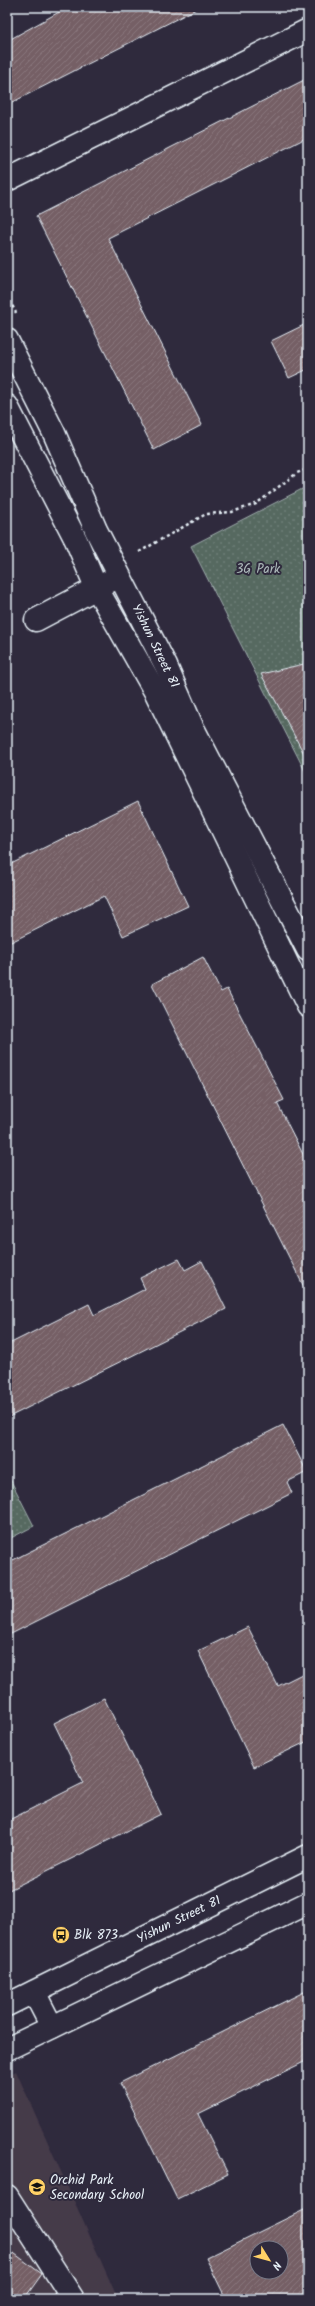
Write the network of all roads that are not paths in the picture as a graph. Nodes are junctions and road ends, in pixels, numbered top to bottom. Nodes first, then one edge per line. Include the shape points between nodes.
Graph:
1 (308, 30) edge
2 (7, 180) edge
3 (7, 340) edge
4 (7, 406) edge
5 (96, 530) junction
6 (76, 540) junction
7 (120, 577) junction
8 (96, 587) junction
9 (139, 611) junction
10 (36, 620) dead end
11 (116, 624) junction
12 (183, 730) junction
13 (308, 950) edge
14 (308, 1006) edge
15 (308, 1856) edge
16 (308, 1903) edge
17 (34, 1992) junction
18 (7, 2005) edge
19 (52, 2027) junction
20 (7, 2049) edge
21 (7, 2196) edge
22 (73, 2299) edge

1 - 2 street
3 - 5 street, Yishun Street 81 via 54,433
4 - 6 street, Yishun Street 81
5 - 6 street
5 - 7 street, Yishun Street 81
6 - 8 street, Yishun Street 81
7 - 8 street
7 - 9 street, Yishun Street 81
8 - 10 street
8 - 11 street, Yishun Street 81
9 - 11 street
9 - 12 street, Yishun Street 81
11 - 12 street, Yishun Street 81 via 156,693
12 - 13 street, Yishun Street 81
12 - 14 street, Yishun Street 81
15 - 17 street, Yishun Street 81
16 - 19 street
17 - 18 street, Yishun Street 81
17 - 19 street
19 - 20 street
21 - 22 street

